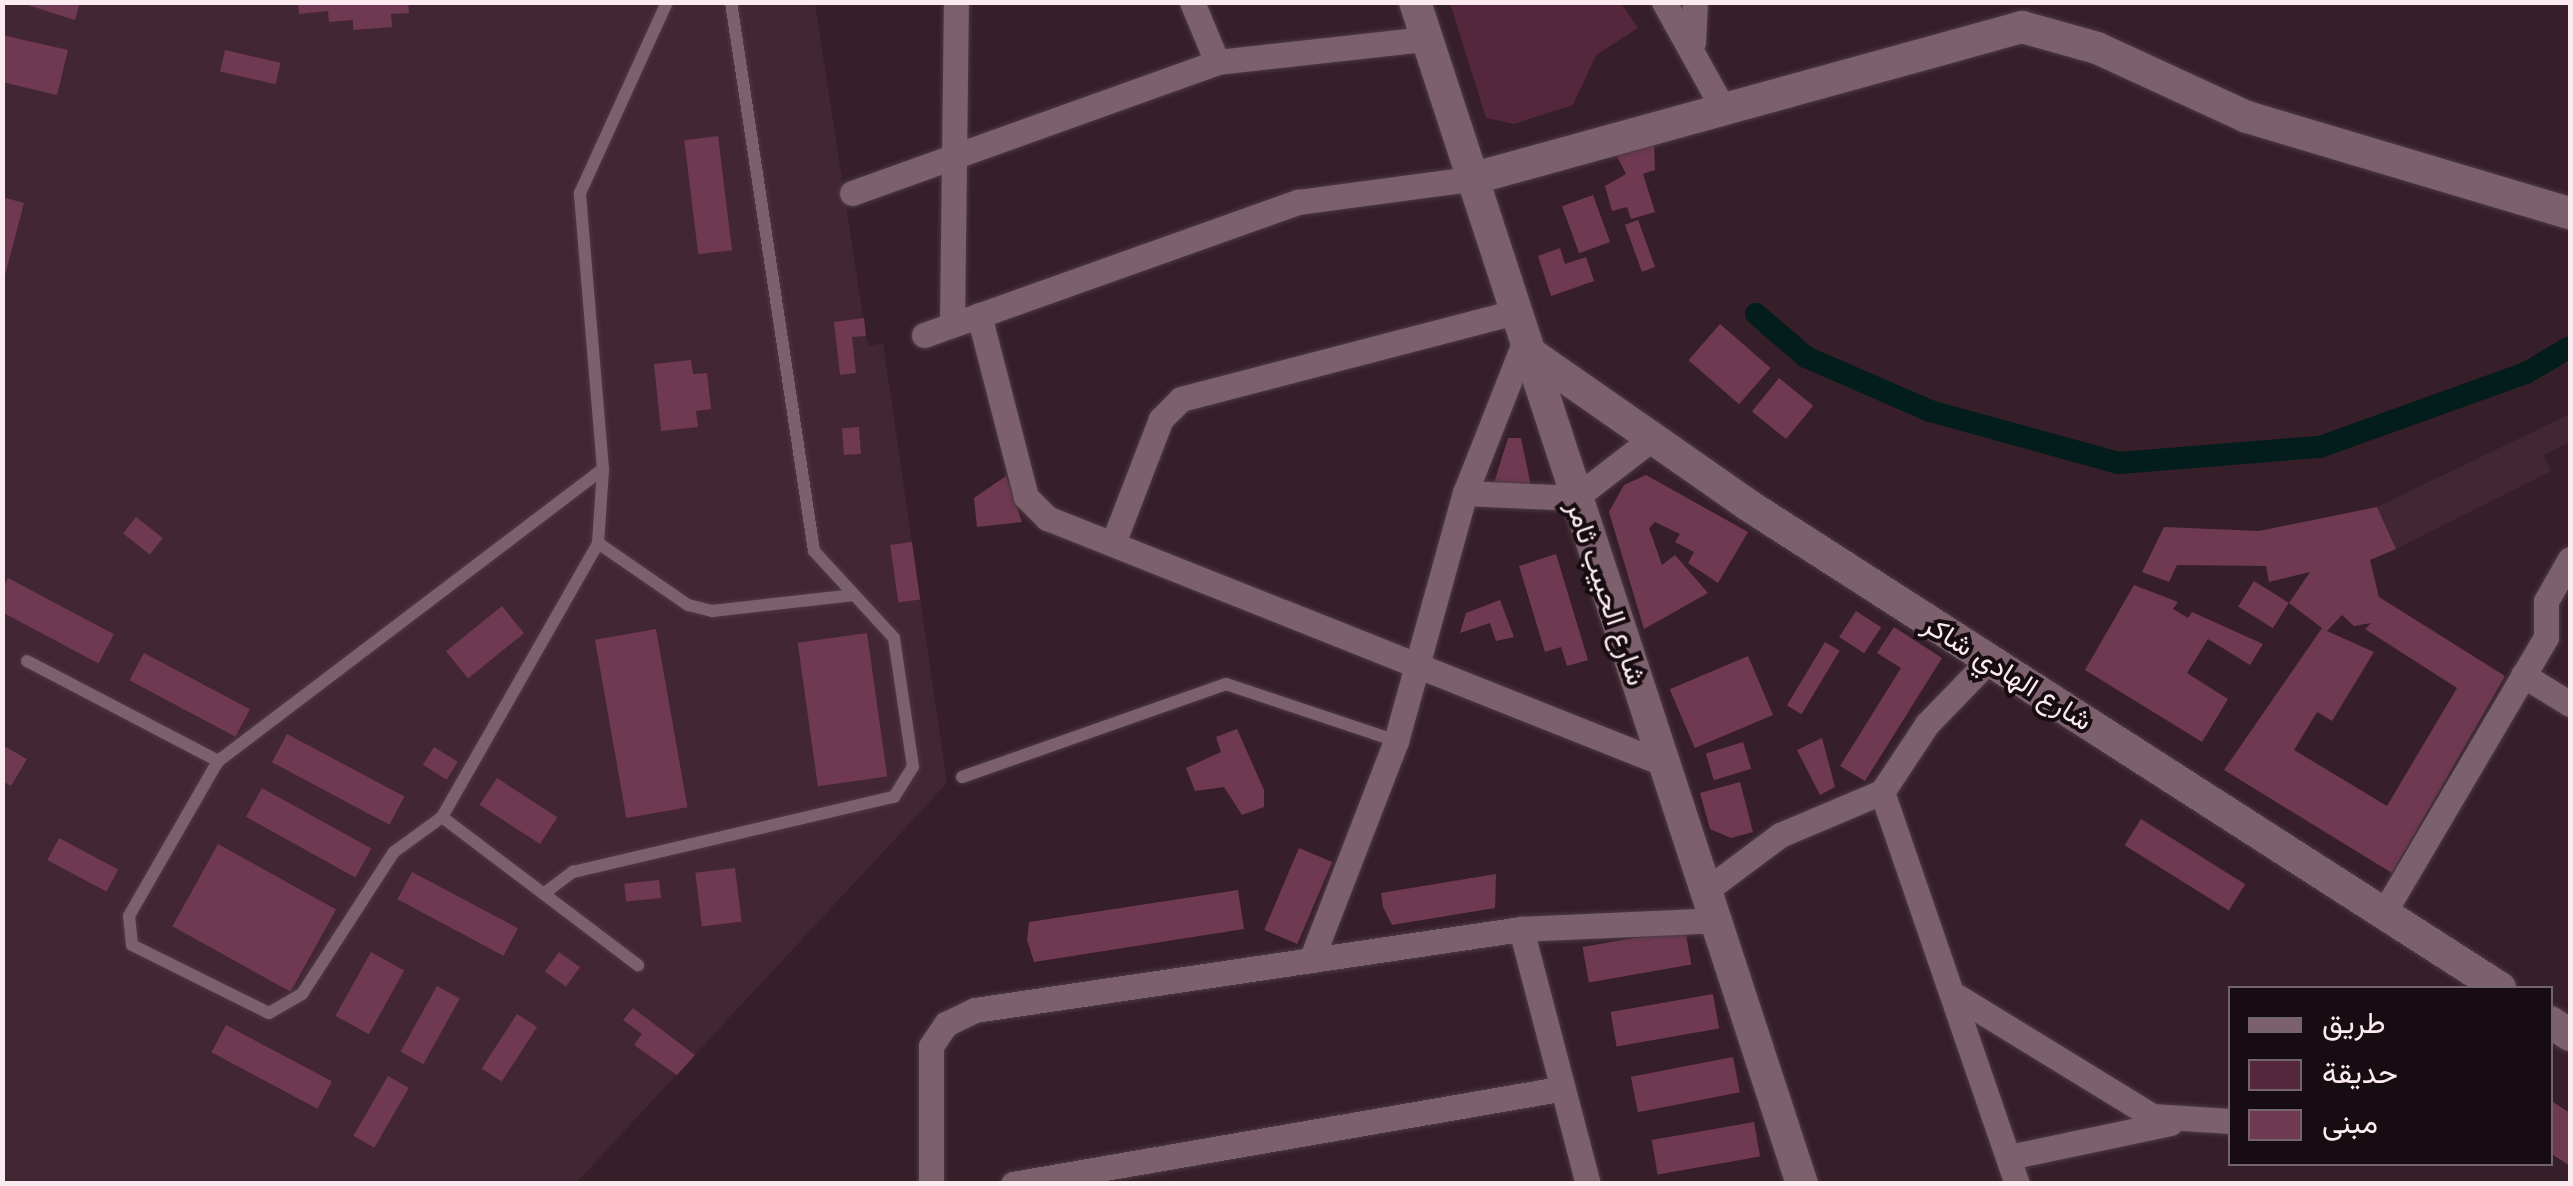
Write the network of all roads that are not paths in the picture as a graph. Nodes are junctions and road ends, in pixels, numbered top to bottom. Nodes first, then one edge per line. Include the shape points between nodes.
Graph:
1 (666, 2) edge
2 (731, 2) edge
3 (956, 2) edge
4 (1192, 2) edge
5 (1415, 2) edge
6 (1664, 2) edge
7 (1695, 2) edge
8 (1425, 39) junction
9 (1692, 42) junction
10 (1217, 62) junction
11 (1720, 103) junction
12 (952, 156) junction
13 (1471, 179) junction
14 (852, 193) dead end
15 (2570, 213) edge
16 (1514, 312) junction
17 (980, 315) junction
18 (952, 324) junction
19 (924, 336) dead end
20 (1522, 346) junction
21 (1650, 440) junction
22 (602, 469) junction
23 (1464, 493) junction
24 (1574, 498) junction
25 (1114, 538) junction
26 (598, 544) junction
27 (2570, 558) edge
28 (854, 595) junction
29 (1412, 657) junction
30 (1989, 660) junction
31 (26, 661) dead end
32 (2524, 675) junction
33 (2570, 704) edge
34 (1396, 741) junction
35 (218, 761) junction
36 (1665, 764) junction
37 (962, 776) dead end
38 (1882, 792) junction
39 (442, 816) junction
40 (1709, 888) junction
41 (546, 892) junction
42 (2382, 914) junction
43 (1719, 920) junction
44 (1521, 929) junction
45 (1313, 955) junction
46 (638, 964) dead end
47 (2484, 984) edge
48 (1958, 997) junction
49 (1559, 1089) junction
50 (2228, 1121) edge
51 (2170, 1123) junction
52 (2009, 1158) junction
53 (931, 1184) edge
54 (1014, 1184) edge
55 (1588, 1184) edge
56 (1802, 1184) edge
57 (2018, 1184) edge

1 - 22 lane via 580,193
2 - 28 lane via 814,552
3 - 12 street
4 - 10 street
5 - 8 street, شارع الحبيب ثامر
6 - 9 street
7 - 9 street
8 - 10 street
8 - 13 street, شارع الحبيب ثامر
9 - 11 street
10 - 12 street
11 - 13 street
11 - 15 street via 2022,27 2096,48 2248,116
12 - 14 street
12 - 18 street
13 - 16 street, شارع الحبيب ثامر
13 - 17 street via 1298,202
16 - 20 street, شارع الحبيب ثامر
16 - 25 street via 1181,400 1161,420
17 - 18 street
17 - 25 street via 1026,497 1047,518
18 - 19 street
20 - 21 street, شارع الهادي شاكر
20 - 23 street
20 - 24 street, شارع الحبيب ثامر
21 - 24 street
21 - 30 street, شارع الهادي شاكر
22 - 26 lane
22 - 35 lane
23 - 24 street
23 - 29 street
24 - 36 street, شارع الحبيب ثامر
25 - 29 street
26 - 28 lane via 688,606 712,611
26 - 39 lane
27 - 32 street
28 - 41 lane via 894,638 913,767 905,786 864,807 573,872
29 - 34 street
29 - 36 street
30 - 38 street via 1927,724
30 - 42 street, شارع الهادي شاكر
31 - 35 lane
32 - 33 street
32 - 42 street
34 - 37 lane via 1226,684
34 - 45 street
35 - 39 lane via 128,916 132,944 269,1013 302,994 394,852
36 - 40 street, شارع الحبيب ثامر
38 - 40 street via 1780,835
38 - 48 street
39 - 41 lane
40 - 43 street, شارع الحبيب ثامر
41 - 46 lane
42 - 47 street, شارع الهادي شاكر
43 - 44 street
43 - 56 street, شارع الحبيب ثامر
44 - 45 street
44 - 49 street
45 - 53 street via 976,1010 946,1024 931,1046
48 - 51 street
48 - 52 street
49 - 54 street
49 - 55 street
50 - 51 street
51 - 52 street
52 - 57 street

